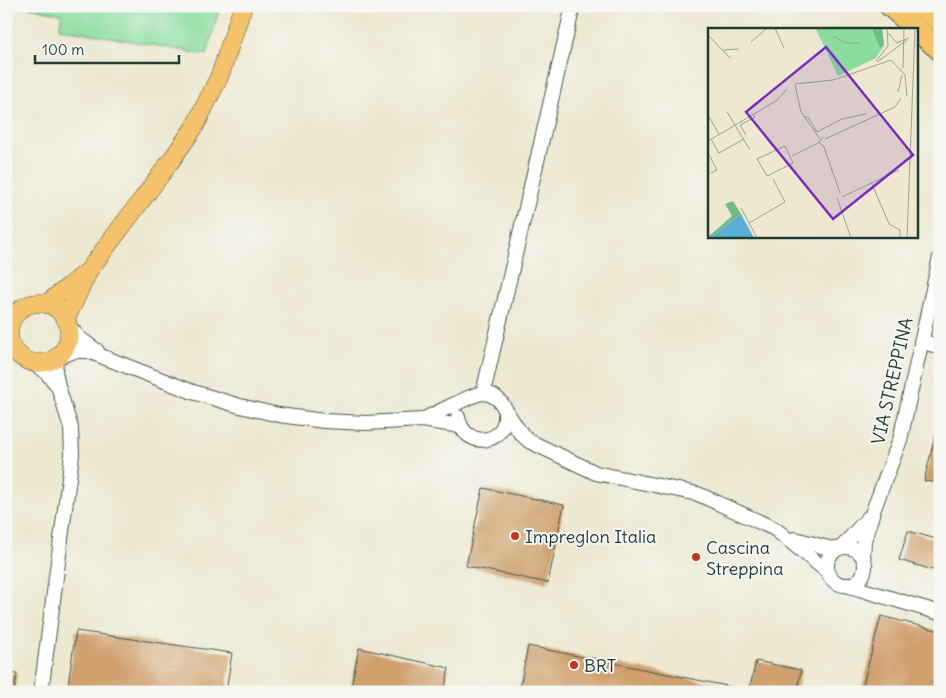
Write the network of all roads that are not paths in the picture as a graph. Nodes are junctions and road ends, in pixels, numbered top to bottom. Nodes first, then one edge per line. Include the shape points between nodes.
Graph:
1 (243, 6) edge
2 (573, 6) edge
3 (890, 6) edge
4 (921, 6) edge
5 (940, 22) edge
6 (915, 28) edge
7 (918, 31) edge
8 (940, 50) edge
9 (940, 257) edge
10 (90, 270) junction
11 (46, 304) junction
12 (67, 322) junction
13 (921, 341) junction
14 (940, 347) edge
15 (104, 356) junction
16 (57, 358) junction
17 (32, 363) junction
18 (58, 386) junction
19 (483, 393) junction
20 (465, 400) junction
21 (505, 412) junction
22 (422, 420) junction
23 (460, 426) junction
24 (499, 433) junction
25 (522, 436) junction
26 (872, 511) junction
27 (783, 534) junction
28 (839, 549) junction
29 (864, 564) junction
30 (828, 572) junction
31 (846, 585) junction
32 (890, 599) junction
33 (940, 613) edge
34 (41, 692) edge

1 - 10 main road via 220,76 195,126
2 - 19 street
3 - 6 highway
4 - 5 highway
7 - 8 highway
9 - 13 street, VIA STREPPINA
10 - 11 main road
10 - 12 main road
11 - 12 main road via 60,311
11 - 17 main road via 24,307 14,316 10,326 9,338 13,349
12 - 15 street via 79,338
12 - 16 main road via 67,346
13 - 14 street
13 - 26 street, VIA STREPPINA via 900,440
15 - 16 street via 81,350
15 - 22 street via 193,392 279,415 366,423
16 - 17 main road via 41,364
16 - 18 street
17 - 18 street via 44,370
18 - 34 street via 70,428 72,456
19 - 20 street
19 - 21 street via 499,400
20 - 22 street
20 - 23 street via 460,408
21 - 24 street via 504,426
21 - 25 street
22 - 23 street
23 - 24 street via 476,440 485,440
24 - 25 street
25 - 27 street via 596,473 698,494
26 - 28 street, VIA STREPPINA
26 - 29 street, VIA STREPPINA via 864,541
27 - 28 street via 822,548
27 - 30 street
28 - 29 street via 854,549
28 - 30 street via 828,560
29 - 31 street via 860,580
29 - 32 street via 869,581
30 - 31 street via 835,582
31 - 32 street
32 - 33 street

